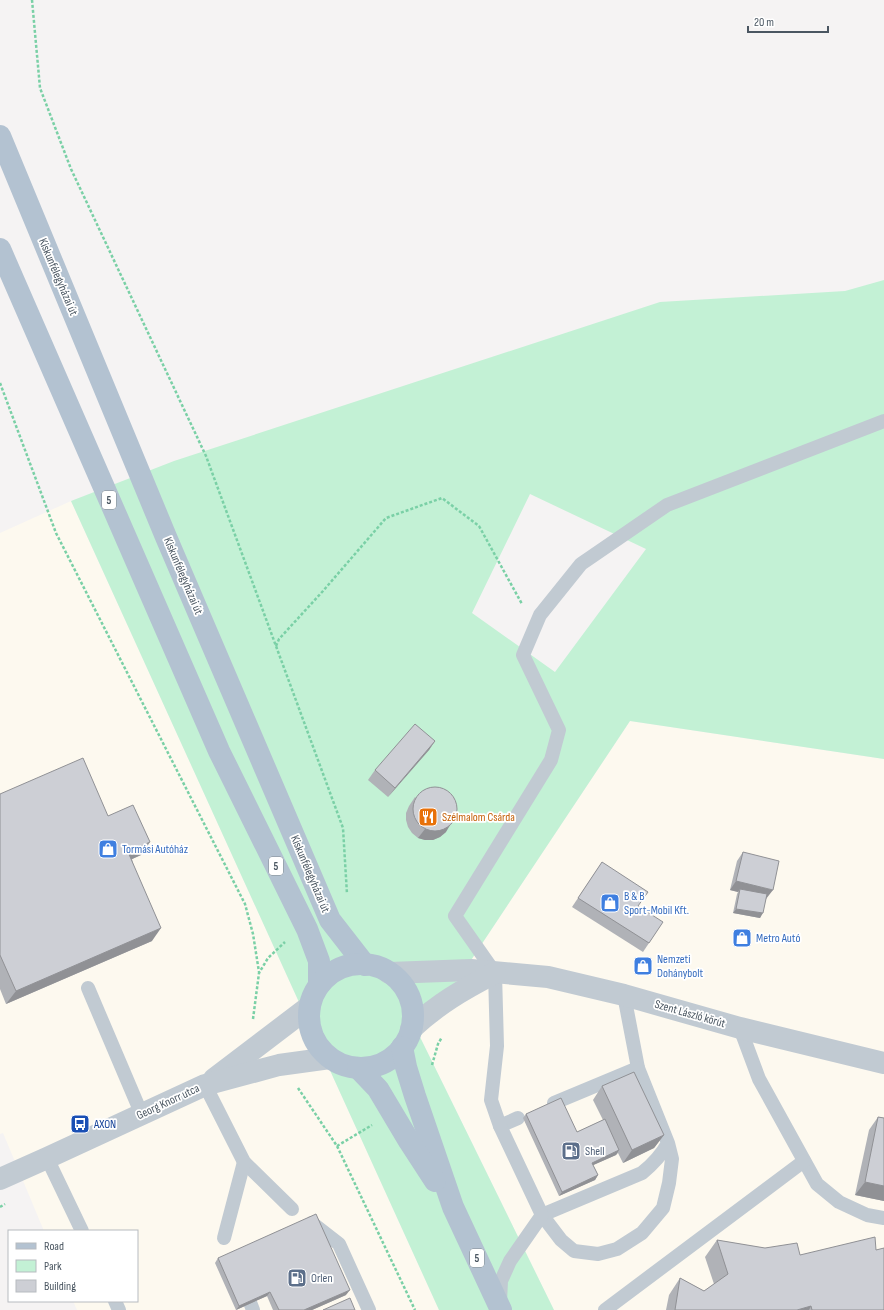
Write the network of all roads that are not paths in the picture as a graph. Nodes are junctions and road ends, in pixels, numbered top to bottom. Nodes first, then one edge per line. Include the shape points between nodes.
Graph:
1 (0, 136) edge
2 (0, 249) edge
3 (884, 421) edge
4 (365, 965) junction
5 (389, 973) junction
6 (495, 973) junction
7 (319, 985) junction
8 (88, 988) dead end
9 (624, 996) junction
10 (310, 1006) junction
11 (740, 1028) junction
12 (406, 1038) junction
13 (330, 1058) junction
14 (884, 1063) edge
15 (358, 1068) junction
16 (638, 1068) junction
17 (205, 1085) junction
18 (554, 1103) edge
19 (142, 1114) junction
20 (518, 1118) dead end
21 (500, 1126) junction
22 (668, 1143) junction
23 (48, 1158) junction
24 (804, 1161) junction
25 (244, 1162) junction
26 (0, 1178) edge
27 (453, 1206) junction
28 (292, 1208) dead end
29 (542, 1216) junction
30 (884, 1218) edge
31 (312, 1223) edge
32 (82, 1230) edge
33 (224, 1238) dead end
34 (246, 1292) edge
35 (500, 1309) edge
36 (253, 1310) edge
37 (369, 1310) edge
38 (605, 1310) edge

1 - 4 main road, Kiskunfélegyházai út via 166,537 330,920
2 - 7 main road, Kiskunfélegyházai út / 5 via 219,751 307,929 319,961
3 - 6 lane via 667,505 581,564 540,615 523,655 559,730 551,760 455,916
4 - 5 main road, 5
4 - 7 main road, 5 via 339,969 328,975
5 - 6 street, Szent László körút via 471,970
5 - 12 main road, 5 via 404,988 412,1008 412,1019
6 - 9 street, Szent László körút via 548,977
6 - 12 street via 429,1012
6 - 21 lane via 497,1046 491,1100
7 - 10 main road, 5
8 - 19 lane
9 - 11 street, Szent László körút
9 - 16 lane
10 - 13 main road, 5 via 312,1034 319,1047
10 - 17 street, Georg Knorr utca
11 - 14 street, Szent László körút
11 - 24 lane via 759,1079
12 - 15 main road, 5 via 393,1056 383,1063
12 - 27 main road, 5 via 406,1068
13 - 15 main road, 5 via 343,1065
13 - 17 street, Georg Knorr utca via 279,1065
15 - 27 main road, 5 via 378,1090
16 - 18 lane
16 - 22 lane
17 - 19 street, Georg Knorr utca
17 - 25 lane
19 - 23 street, Georg Knorr utca
20 - 21 lane
21 - 29 lane
22 - 29 lane via 662,1154 642,1173
22 - 29 lane via 672,1160 662,1208 642,1233 617,1249 598,1254 574,1251 561,1240
23 - 26 street, Georg Knorr utca
23 - 32 lane
24 - 30 lane via 817,1184 839,1202 867,1215
24 - 38 lane
25 - 28 lane
25 - 33 lane
27 - 35 main road, 5
29 - 35 lane via 510,1261 501,1281
31 - 37 lane via 339,1244
34 - 36 lane

